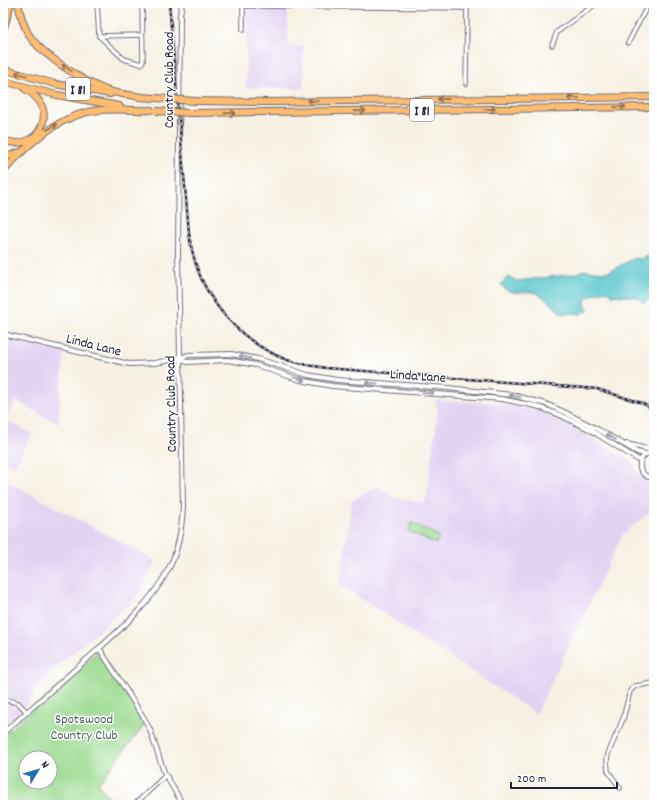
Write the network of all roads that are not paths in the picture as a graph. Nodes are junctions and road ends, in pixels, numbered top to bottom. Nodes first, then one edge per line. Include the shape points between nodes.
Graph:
1 (11, 3) edge
2 (18, 3) edge
3 (97, 3) edge
4 (142, 3) edge
5 (182, 3) edge
6 (467, 3) edge
7 (597, 3) edge
8 (649, 3) edge
9 (243, 5) edge
10 (467, 8) junction
11 (243, 30) dead end
12 (3, 31) edge
13 (99, 36) junction
14 (142, 36) junction
15 (628, 43) dead end
16 (552, 45) dead end
17 (3, 69) edge
18 (3, 82) edge
19 (466, 84) dead end
20 (18, 86) junction
21 (142, 97) junction
22 (654, 97) edge
23 (654, 107) edge
24 (153, 111) junction
25 (3, 140) edge
26 (24, 151) junction
27 (3, 158) edge
28 (3, 172) edge
29 (3, 334) edge
30 (180, 358) junction
31 (622, 443) junction
32 (654, 448) edge
33 (654, 452) edge
34 (645, 454) junction
35 (640, 460) junction
36 (654, 478) edge
37 (99, 648) junction
38 (654, 684) edge
39 (3, 698) edge
40 (27, 712) junction
41 (3, 733) edge
42 (165, 776) junction
43 (620, 788) dead end
44 (134, 805) edge
45 (183, 805) edge

1 - 12 highway
21 -> 2 highway via 107,90 90,83 40,48 27,30
3 - 13 street
4 - 14 street
5 - 30 street, Country Club Road via 178,248
6 - 10 street
7 - 16 street via 557,32
8 - 15 street
9 - 10 street
9 - 11 street
10 - 19 street
13 - 14 street
13 - 14 street via 124,59 141,64
21 -> 17 highway, I 81 via 74,88
18 - 20 highway, I 81
20 - 24 highway, I 81 via 81,100
20 - 25 highway via 39,100 44,112 42,124 37,134 28,140 15,143
22 -> 21 highway, I 81, bridge via 270,102
24 -> 23 highway, I 81, bridge via 191,113
26 -> 24 highway via 50,128 81,113 107,109
26 - 27 highway
26 - 28 highway
29 - 30 street, Linda Lane via 129,364 151,364
31 -> 30 street, Linda Lane via 546,404 512,395 337,380 308,375 258,359 231,354 188,355
30 -> 35 street, Linda Lane via 187,362 228,360 256,365 300,380 332,386 502,399 536,406 589,429
30 - 37 street, Country Club Road via 183,506 177,548 169,568 146,604
31 - 32 street via 647,449
31 - 34 street, Linda Lane
33 - 34 street
34 - 35 street
35 - 36 street via 643,474
37 - 40 street, Country Club Road
37 - 42 street via 147,724
38 - 43 street via 635,686 630,691 624,719 608,752 608,768
39 - 40 street via 18,703
40 - 41 street, Country Club Road
42 - 44 street
42 - 45 street

